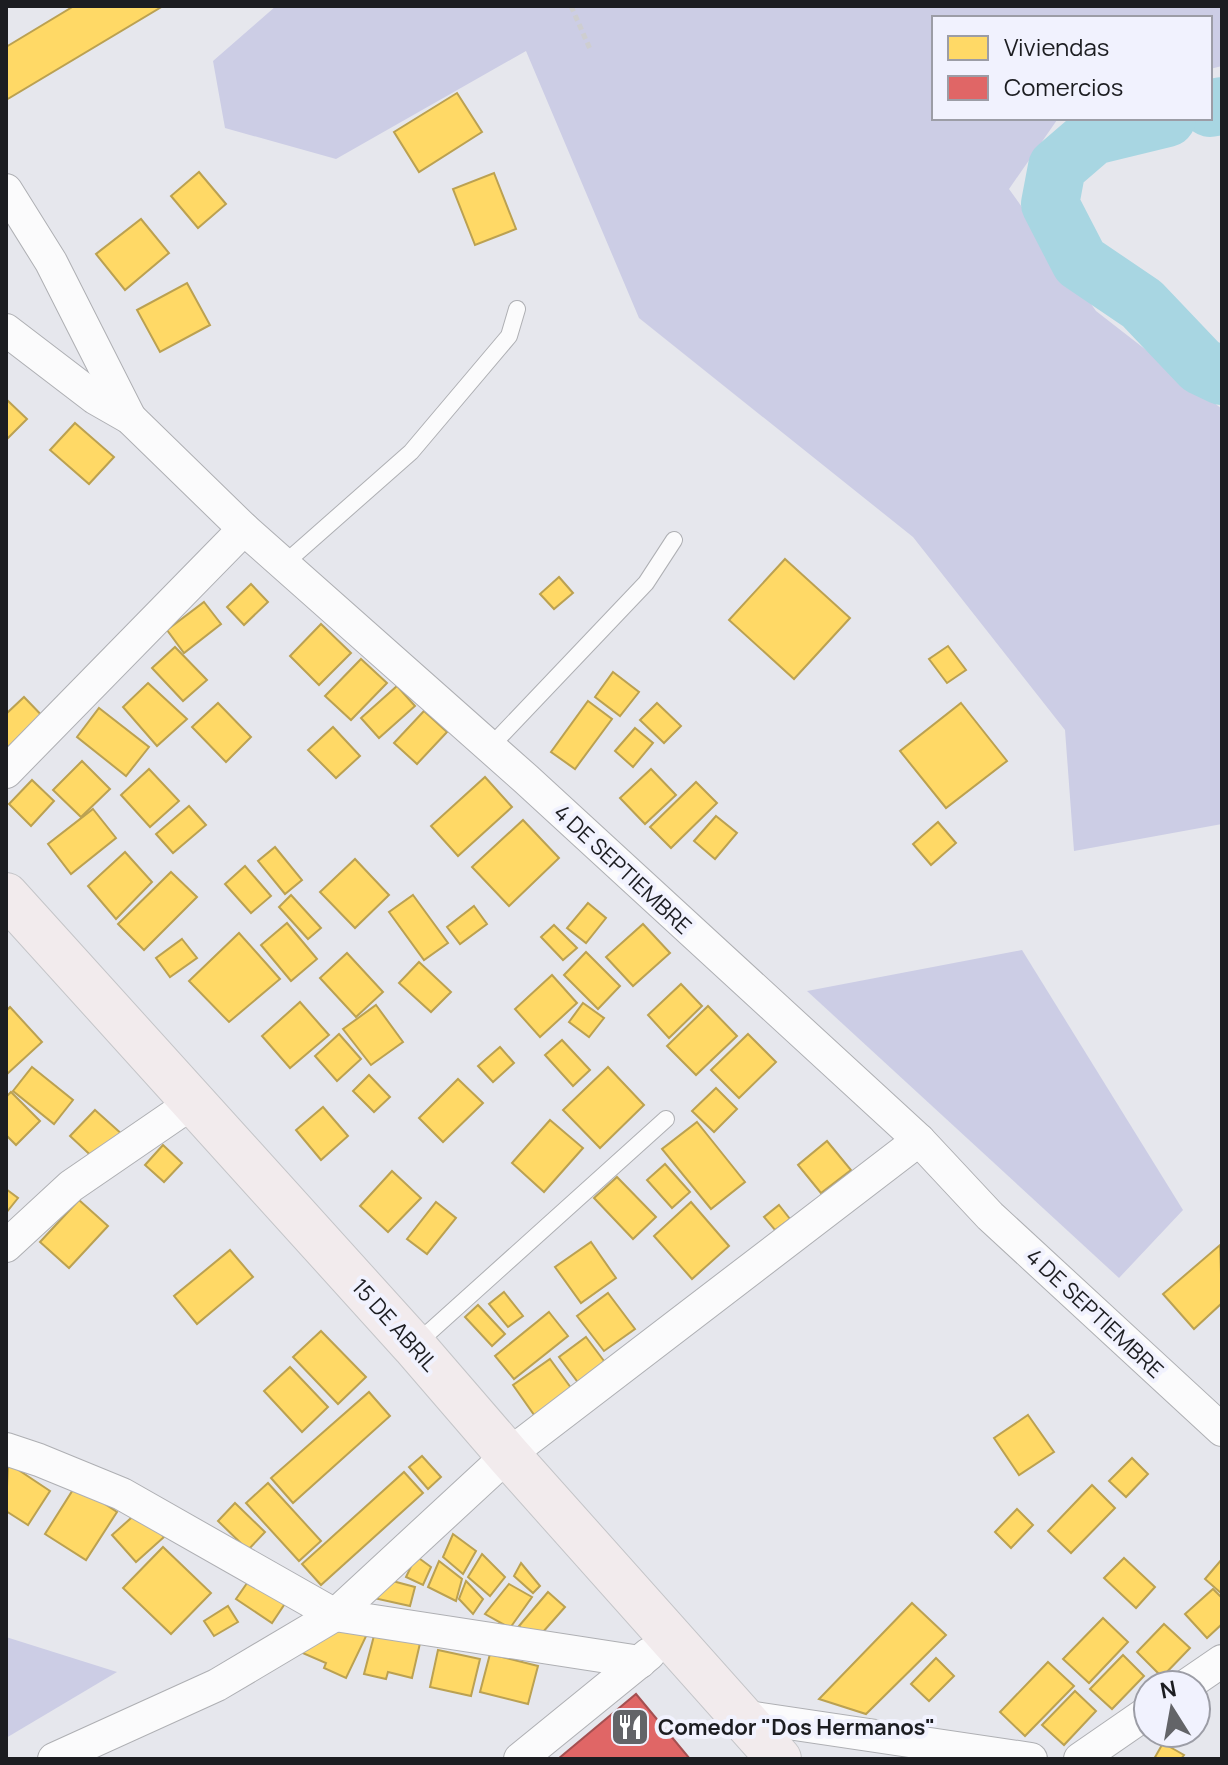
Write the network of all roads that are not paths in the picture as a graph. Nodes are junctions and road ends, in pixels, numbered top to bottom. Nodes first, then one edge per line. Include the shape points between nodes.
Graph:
1 (6, 190) edge
2 (517, 309) dead end
3 (6, 330) edge
4 (130, 418) junction
5 (244, 529) junction
6 (674, 540) dead end
7 (284, 564) junction
8 (490, 747) junction
9 (6, 772) edge
10 (6, 895) edge
11 (192, 1103) junction
12 (666, 1119) dead end
13 (919, 1140) junction
14 (6, 1246) edge
15 (414, 1346) junction
16 (1222, 1430) edge
17 (6, 1449) edge
18 (508, 1455) junction
19 (335, 1615) junction
20 (655, 1649) junction
21 (741, 1716) junction
22 (1132, 1723) edge
23 (54, 1759) edge
24 (520, 1759) edge
25 (779, 1759) edge
26 (1031, 1759) edge
27 (1080, 1759) edge

1 - 4 street via 51,262
2 - 7 lane via 509,336 411,452
3 - 4 street, 4 DE SEPTIEMBRE
4 - 5 street, 4 DE SEPTIEMBRE
5 - 7 street, 4 DE SEPTIEMBRE
5 - 9 street
6 - 8 lane via 646,583
7 - 8 street, 4 DE SEPTIEMBRE
8 - 13 street, 4 DE SEPTIEMBRE
10 - 11 main road, 15 DE ABRIL
11 - 14 street via 71,1186
11 - 15 main road, 15 DE ABRIL
12 - 15 lane
13 - 16 street, 4 DE SEPTIEMBRE via 990,1216
13 - 18 street
15 - 18 main road, 15 DE ABRIL
17 - 19 street via 122,1494
18 - 19 street
18 - 20 main road, 15 DE ABRIL
19 - 20 street
19 - 23 street via 217,1685
20 - 21 main road, 15 DE ABRIL
20 - 24 street
21 - 25 main road, 15 DE ABRIL
21 - 26 street
22 - 27 street

